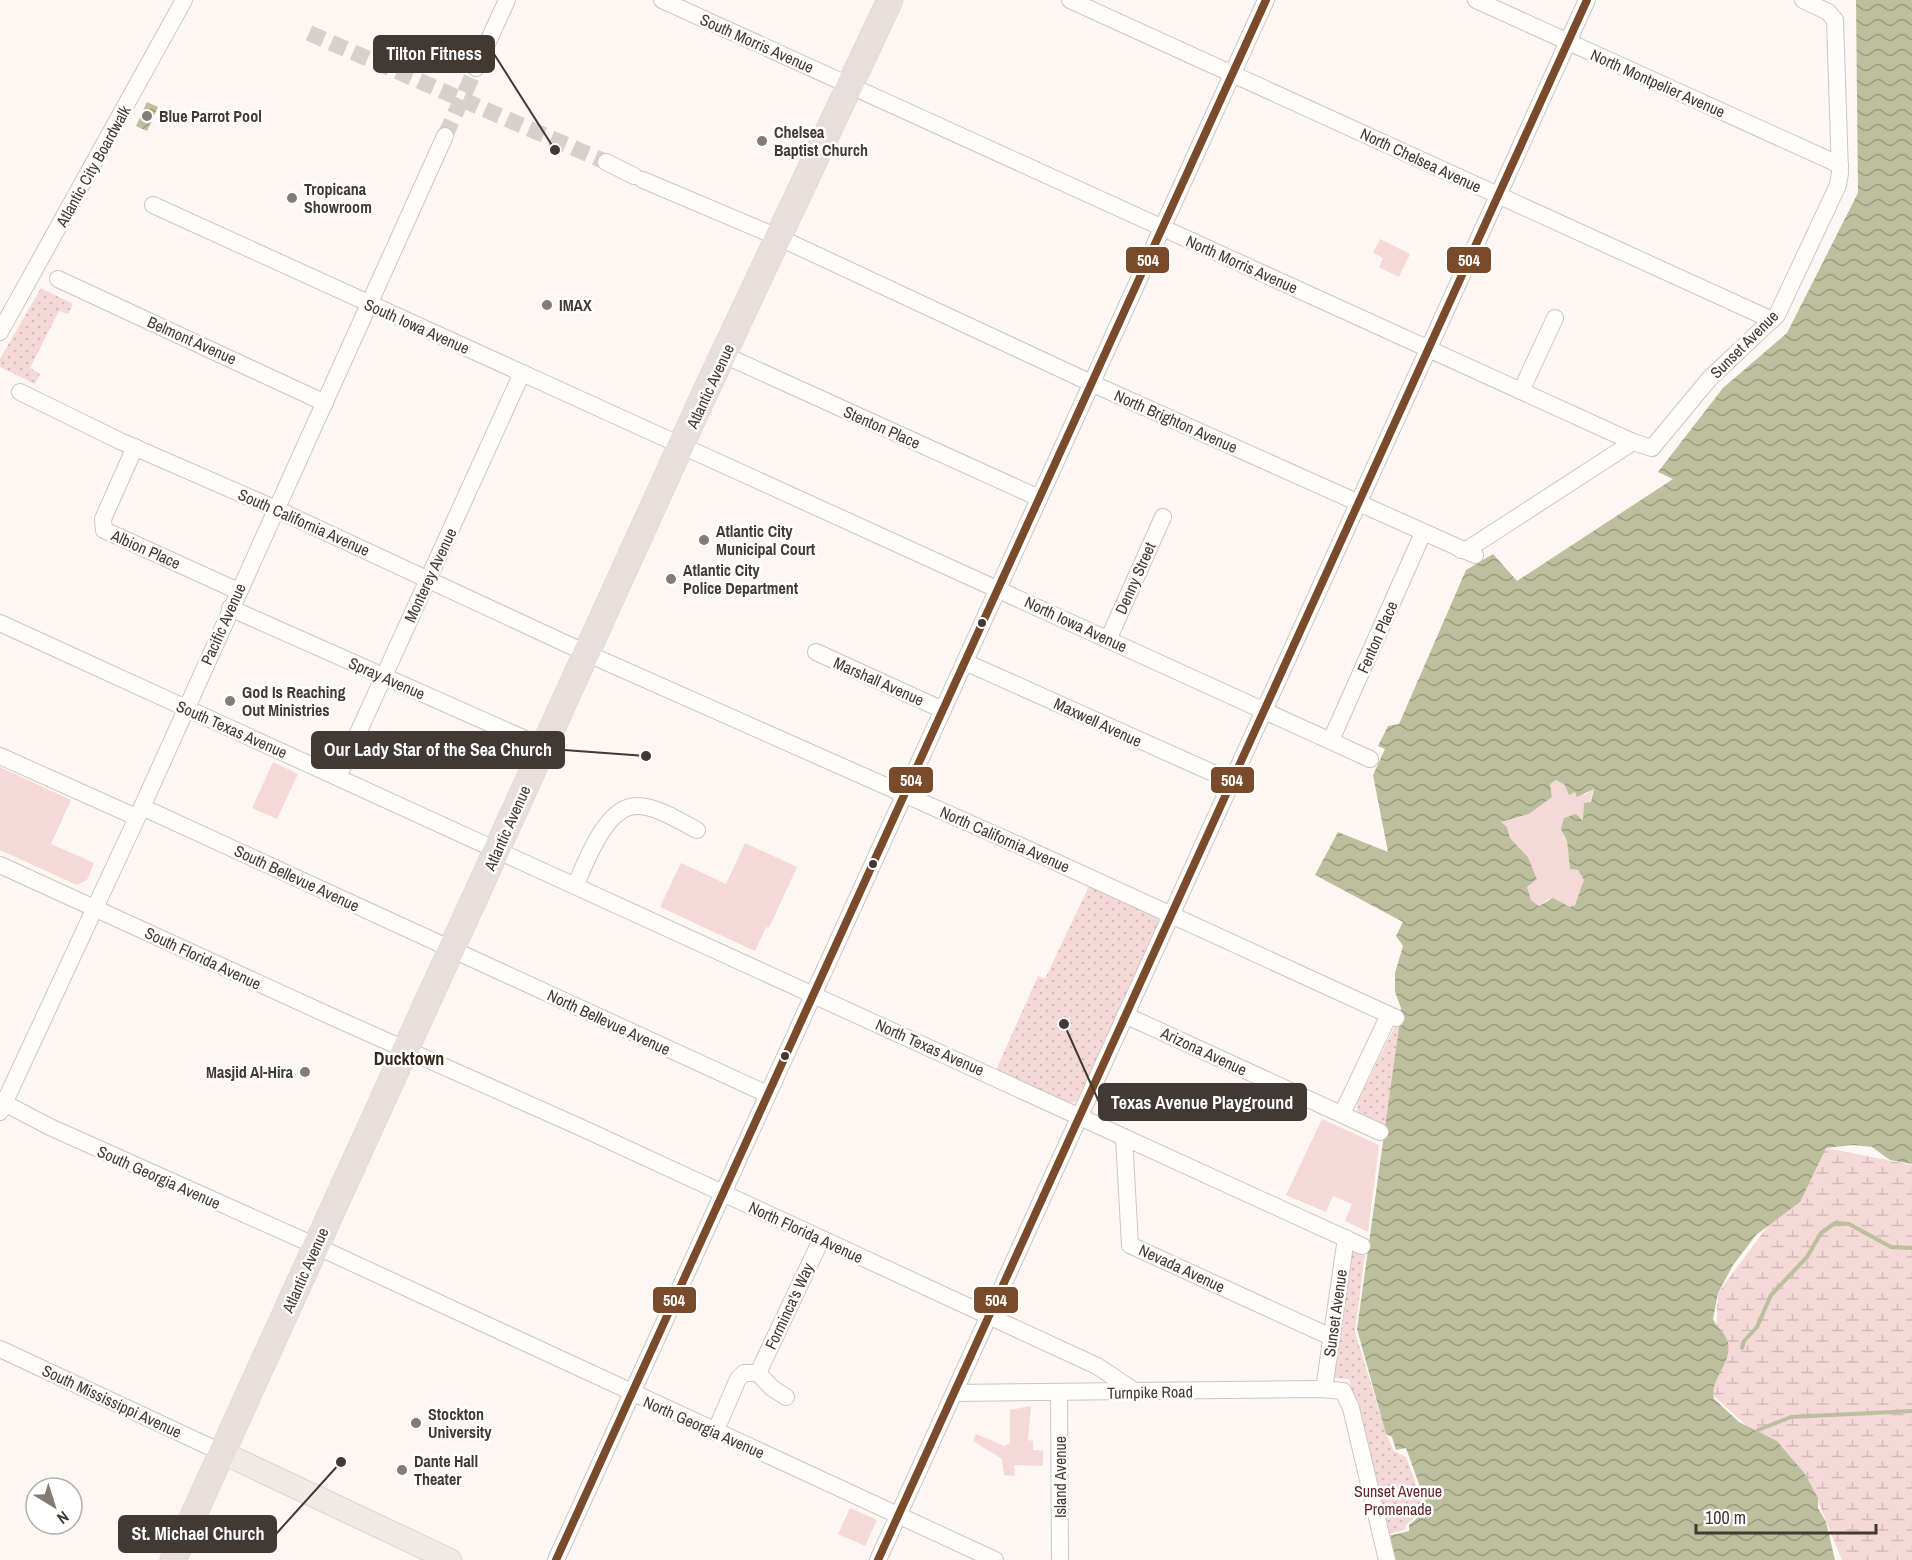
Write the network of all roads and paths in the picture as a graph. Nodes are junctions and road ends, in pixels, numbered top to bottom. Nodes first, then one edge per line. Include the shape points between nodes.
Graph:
1 (184, 0) edge
2 (507, 0) edge
3 (662, 0) edge
4 (891, 0) edge
5 (1070, 0) edge
6 (1266, 0) edge
7 (1476, 0) edge
8 (1587, 0) edge
9 (1803, 0) edge
10 (1568, 42) junction
11 (476, 68) tunnel mouth
12 (1232, 73) junction
13 (852, 85) junction
14 (445, 136) tunnel mouth
15 (606, 162) tunnel mouth
16 (1840, 165) junction
17 (1499, 195) junction
18 (153, 205) dead end
19 (1162, 228) junction
20 (780, 238) junction
21 (58, 279) dead end
22 (369, 304) junction
23 (1555, 318) dead end
24 (1772, 320) junction
25 (0, 332) edge
26 (1429, 348) junction
27 (724, 356) junction
28 (522, 373) junction
29 (1090, 383) junction
30 (1521, 391) junction
31 (20, 392) dead end
32 (325, 403) junction
33 (1633, 442) junction
34 (682, 445) junction
35 (135, 447) junction
36 (1039, 498) junction
37 (1358, 503) junction
38 (276, 509) junction
39 (1163, 517) dead end
40 (1423, 533) junction
41 (428, 578) junction
42 (998, 589) junction
43 (238, 591) junction
44 (230, 609) junction
45 (0, 623) edge
46 (1108, 640) junction
47 (816, 652) dead end
48 (586, 653) junction
49 (965, 662) junction
50 (384, 676) junction
51 (185, 707) junction
52 (943, 710) junction
53 (1266, 710) junction
54 (1331, 741) junction
55 (543, 747) junction
56 (0, 756) edge
57 (1370, 759) dead end
58 (338, 777) junction
59 (1231, 782) junction
60 (905, 794) junction
61 (139, 812) junction
62 (697, 830) dead end
63 (497, 850) junction
64 (0, 865) edge
65 (575, 886) junction
66 (95, 908) junction
67 (1170, 914) junction
68 (451, 949) junction
69 (813, 993) junction
70 (1125, 1015) junction
71 (406, 1050) junction
72 (766, 1094) junction
73 (2, 1108) edge
74 (1342, 1114) junction
75 (1079, 1116) junction
76 (1380, 1132) dead end
77 (1124, 1137) junction
78 (722, 1193) junction
79 (1346, 1238) junction
80 (821, 1240) junction
81 (316, 1246) junction
82 (1362, 1246) dead end
83 (988, 1317) junction
84 (1331, 1337) junction
85 (0, 1349) edge
86 (758, 1373) junction
87 (1324, 1389) junction
88 (1136, 1392) junction
89 (954, 1393) junction
90 (1059, 1393) junction
91 (630, 1394) junction
92 (786, 1397) dead end
93 (715, 1432) junction
94 (223, 1453) junction
95 (898, 1516) junction
96 (173, 1560) edge
97 (450, 1560) edge
98 (556, 1560) edge
99 (878, 1560) edge
100 (995, 1560) edge
101 (1060, 1560) edge
102 (1387, 1560) edge

1 - 25 street, Atlantic City Boardwalk
2 - 11 street
3 - 13 street, South Morris Avenue
4 - 13 highway, Atlantic Avenue
5 - 12 street, North Chelsea Avenue
6 - 12 street
7 - 10 street, North Montpelier Avenue
8 - 10 street
9 - 16 street, Sunset Avenue via 1828,12 1835,20
10 - 16 street, North Montpelier Avenue
10 - 17 street
12 - 17 street, North Chelsea Avenue
12 - 19 street
13 - 19 street, North Morris Avenue
13 - 20 highway, Atlantic Avenue
14 - 22 street, Pacific Avenue
15 - 20 street, North Brighton Avenue
16 - 24 street, Sunset Avenue via 1838,185
17 - 24 street, North Chelsea Avenue
17 - 26 street
18 - 22 street, South Iowa Avenue
19 - 26 street, North Morris Avenue
19 - 29 street
20 - 27 highway, Atlantic Avenue
20 - 29 street, North Brighton Avenue
21 - 32 street, Belmont Avenue
22 - 28 street, South Iowa Avenue
22 - 32 street, Pacific Avenue
23 - 30 street
24 - 33 street, Sunset Avenue via 1710,378 1656,446 1645,448
26 - 30 street, North Morris Avenue
26 - 37 street
27 - 34 highway, Atlantic Avenue
27 - 36 street, Stenton Place
28 - 34 street, South Iowa Avenue
28 - 41 street, Monterey Avenue
29 - 36 street
29 - 37 street, North Brighton Avenue
30 - 33 street, North Morris Avenue
31 - 35 street, South California Avenue
32 - 38 street, Pacific Avenue
33 - 40 street, North Brighton Avenue via 1468,549 1468,553
34 - 42 street, North Iowa Avenue
34 - 48 highway, Atlantic Avenue
35 - 38 street, South California Avenue
35 - 43 street, Albion Place via 103,519 104,530
36 - 42 street
37 - 40 street, North Brighton Avenue
37 - 53 street
38 - 41 street, South California Avenue
38 - 43 street, Pacific Avenue
39 - 46 street, Denny Street
40 - 54 street, Fenton Place
41 - 48 street, South California Avenue
41 - 50 street, Monterey Avenue
42 - 46 street, North Iowa Avenue
42 - 49 street
43 - 44 street, Pacific Avenue
44 - 50 street, Spray Avenue
44 - 51 street, Pacific Avenue
45 - 51 street, South Texas Avenue
46 - 53 street, North Iowa Avenue
47 - 52 street, Marshall Avenue
48 - 55 highway, Atlantic Avenue
48 - 60 street, North California Avenue
49 - 52 street
49 - 59 street, Maxwell Avenue
50 - 55 street, Spray Avenue
50 - 58 street, Monterey Avenue
51 - 58 street, South Texas Avenue
51 - 61 street, Pacific Avenue
52 - 60 street
53 - 54 street, North Iowa Avenue
53 - 59 street
54 - 57 street, North Iowa Avenue
55 - 63 highway, Atlantic Avenue
56 - 61 street, South Bellevue Avenue
58 - 63 street, South Texas Avenue
59 - 67 street
60 - 67 street, North California Avenue
60 - 69 street
61 - 66 street, Pacific Avenue
61 - 68 street, South Bellevue Avenue
62 - 65 street via 647,808 629,807 603,829
63 - 65 street, North Texas Avenue
63 - 68 highway, Atlantic Avenue
64 - 66 street, South Florida Avenue
65 - 69 street, North Texas Avenue
66 - 71 street, South Florida Avenue
66 - 73 street, Pacific Avenue
67 - 70 street
67 - 74 street, North California Avenue via 1392,1016
68 - 71 highway, Atlantic Avenue
68 - 72 street, North Bellevue Avenue
69 - 72 street
69 - 75 street, North Texas Avenue
70 - 74 street, Arizona Avenue
70 - 75 street
71 - 78 street, North Florida Avenue
71 - 81 highway, Atlantic Avenue
72 - 78 street
73 - 81 street, South Georgia Avenue
74 - 76 street, Arizona Avenue
75 - 77 street, North Texas Avenue
75 - 83 street
77 - 79 street, North Texas Avenue
77 - 84 street, Nevada Avenue via 1130,1245
78 - 80 street, North Florida Avenue
78 - 91 street
79 - 82 street, North Texas Avenue
79 - 84 street, Sunset Avenue
80 - 83 street, North Florida Avenue
80 - 86 street, Forminca's Way
81 - 91 street, North Georgia Avenue
81 - 94 highway, Atlantic Avenue
83 - 88 street, North Florida Avenue via 1106,1370
83 - 89 street
84 - 87 street, Sunset Avenue
85 - 94 street, South Mississippi Avenue
86 - 92 street
86 - 93 street via 744,1373 738,1379
87 - 88 street, Turnpike Road
87 - 102 street, Turnpike Road via 1345,1393 1351,1408
88 - 90 street, Turnpike Road
89 - 90 street, Turnpike Road
89 - 95 street
90 - 101 street, Island Avenue
91 - 93 street, North Georgia Avenue
91 - 98 street
93 - 95 street, North Georgia Avenue
94 - 96 highway, Atlantic Avenue
94 - 97 main road
95 - 99 street
95 - 100 street, North Georgia Avenue

